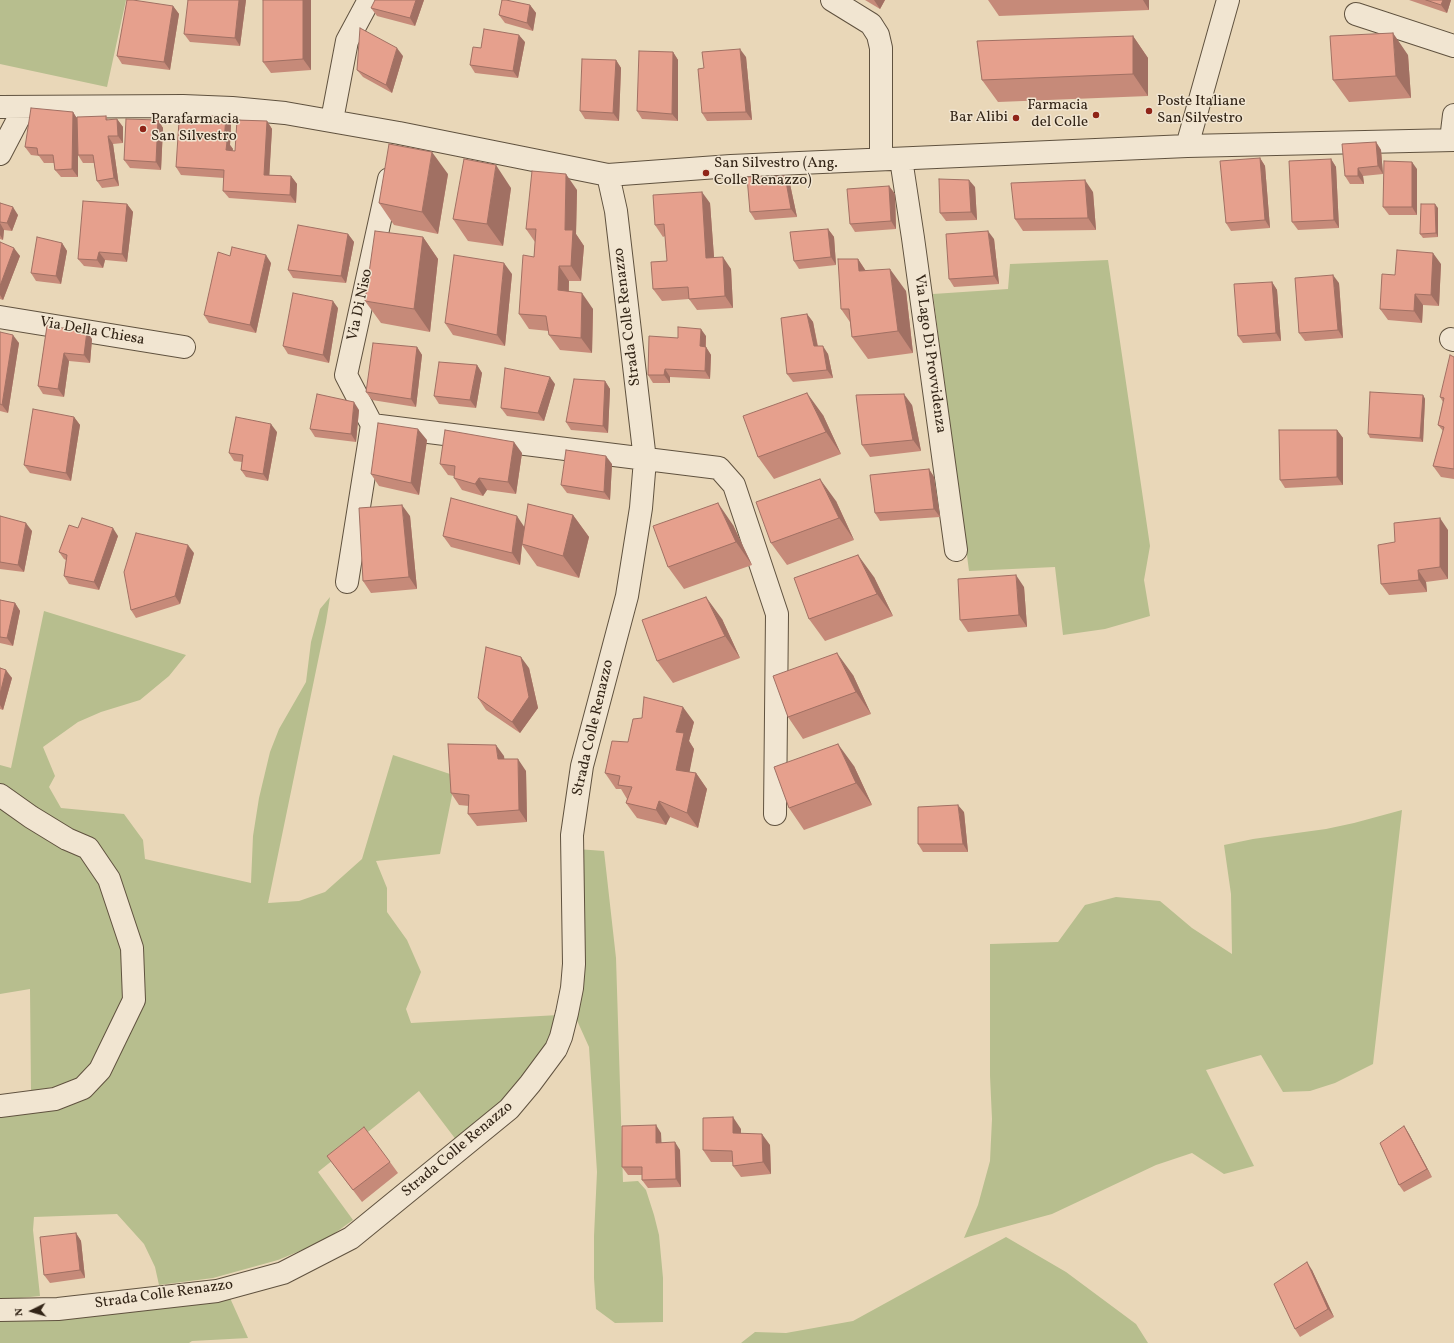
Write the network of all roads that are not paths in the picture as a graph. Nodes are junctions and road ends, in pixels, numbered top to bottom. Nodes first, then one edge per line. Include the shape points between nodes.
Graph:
1 (369, 0) edge
2 (832, 0) edge
3 (1228, 0) edge
4 (1356, 14) dead end
5 (1454, 46) edge
6 (0, 108) edge
7 (24, 108) junction
8 (1454, 115) edge
9 (332, 120) junction
10 (399, 132) junction
11 (1452, 140) edge
12 (1187, 146) junction
13 (0, 154) edge
14 (891, 159) junction
15 (608, 175) junction
16 (0, 317) edge
17 (184, 347) dead end
18 (372, 425) junction
19 (645, 460) junction
20 (956, 550) dead end
21 (347, 582) dead end
22 (0, 795) edge
23 (775, 814) dead end
24 (0, 1106) edge
25 (0, 1310) edge

1 - 9 street via 346,41
2 - 14 street, Via Lago Di Provvidenza via 871,24 878,35
3 - 12 street
4 - 5 street
6 - 7 street
7 - 9 street via 183,106 285,113
7 - 13 street
8 - 11 street
9 - 10 street
10 - 15 street
10 - 18 street, Via Di Niso via 346,375
11 - 12 street
12 - 14 street
14 - 15 street via 731,166
14 - 20 street, Via Lago Di Provvidenza via 913,238
15 - 19 street, Strada Colle Renazzo via 616,210
16 - 17 street, Via Della Chiesa
18 - 19 street
18 - 21 street
19 - 23 street via 719,468 734,485 776,614
19 - 25 street, Strada Colle Renazzo via 642,508 627,596 582,766 572,835 572,988 556,1048 530,1084 509,1109 351,1238 283,1274 217,1291 58,1309
22 - 24 street via 67,839 88,848 109,879 132,948 134,1000 100,1070 83,1088 55,1099

